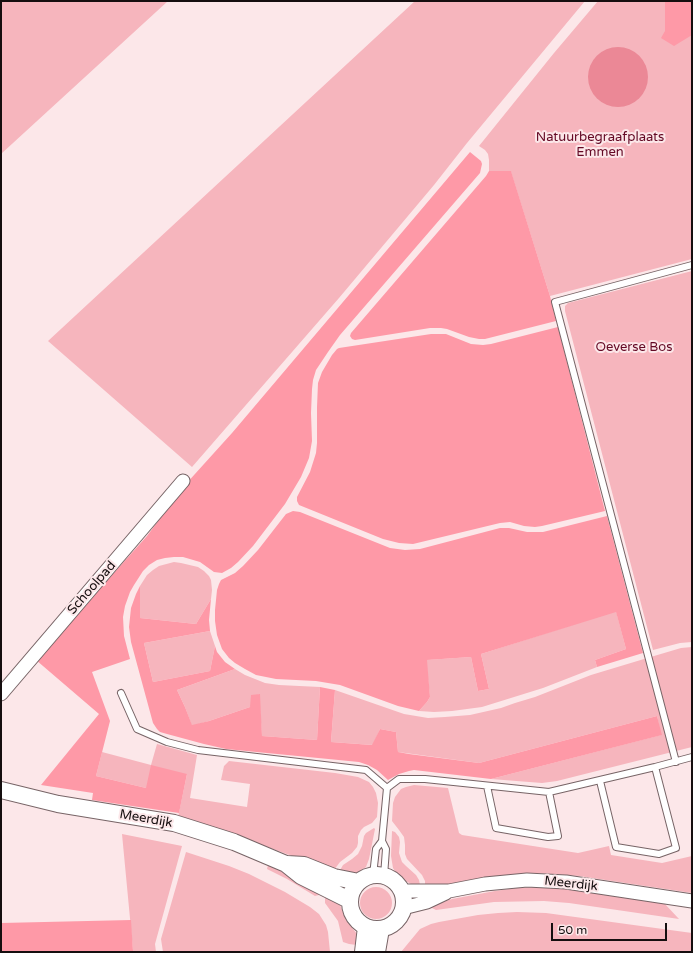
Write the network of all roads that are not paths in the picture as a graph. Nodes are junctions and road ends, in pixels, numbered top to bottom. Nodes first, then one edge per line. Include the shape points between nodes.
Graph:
1 (692, 265) edge
2 (183, 481) dead end
3 (121, 693) dead end
4 (1, 694) edge
5 (692, 757) edge
6 (676, 762) junction
7 (655, 767) junction
8 (600, 780) junction
9 (487, 786) junction
10 (387, 788) junction
11 (1, 790) edge
12 (549, 792) junction
13 (382, 841) junction
14 (286, 864) junction
15 (372, 878) junction
16 (401, 891) junction
17 (449, 891) junction
18 (349, 900) junction
19 (692, 901) edge
20 (403, 908) junction
21 (374, 928) junction
22 (363, 952) edge
23 (377, 952) edge

1 - 6 lane via 555,302
2 - 4 street, Schoolpad
3 - 10 lane via 137,729 167,742 198,750 366,770
5 - 6 lane
6 - 7 lane
7 - 8 lane
7 - 8 lane via 676,848 659,854 616,847
8 - 12 lane
9 - 10 lane via 425,779 399,779
9 - 12 lane
9 - 12 lane via 496,828 548,837 558,836
10 - 13 lane
11 - 14 street, Meerdijk via 58,804 174,823 234,842
13 - 15 lane via 376,849
13 - 15 lane via 386,849
14 - 15 street, Meerdijk via 304,865 334,877
14 - 18 street, Meerdijk via 301,876
15 - 16 street via 391,879
15 - 18 street via 352,890
16 - 17 street, Meerdijk
16 - 20 street via 404,899
17 - 19 street, Meerdijk via 527,880 566,882
17 - 20 street, Meerdijk via 427,902
18 - 21 street via 355,919 360,924
20 - 21 street via 401,916 389,927
21 - 22 street
21 - 23 street

